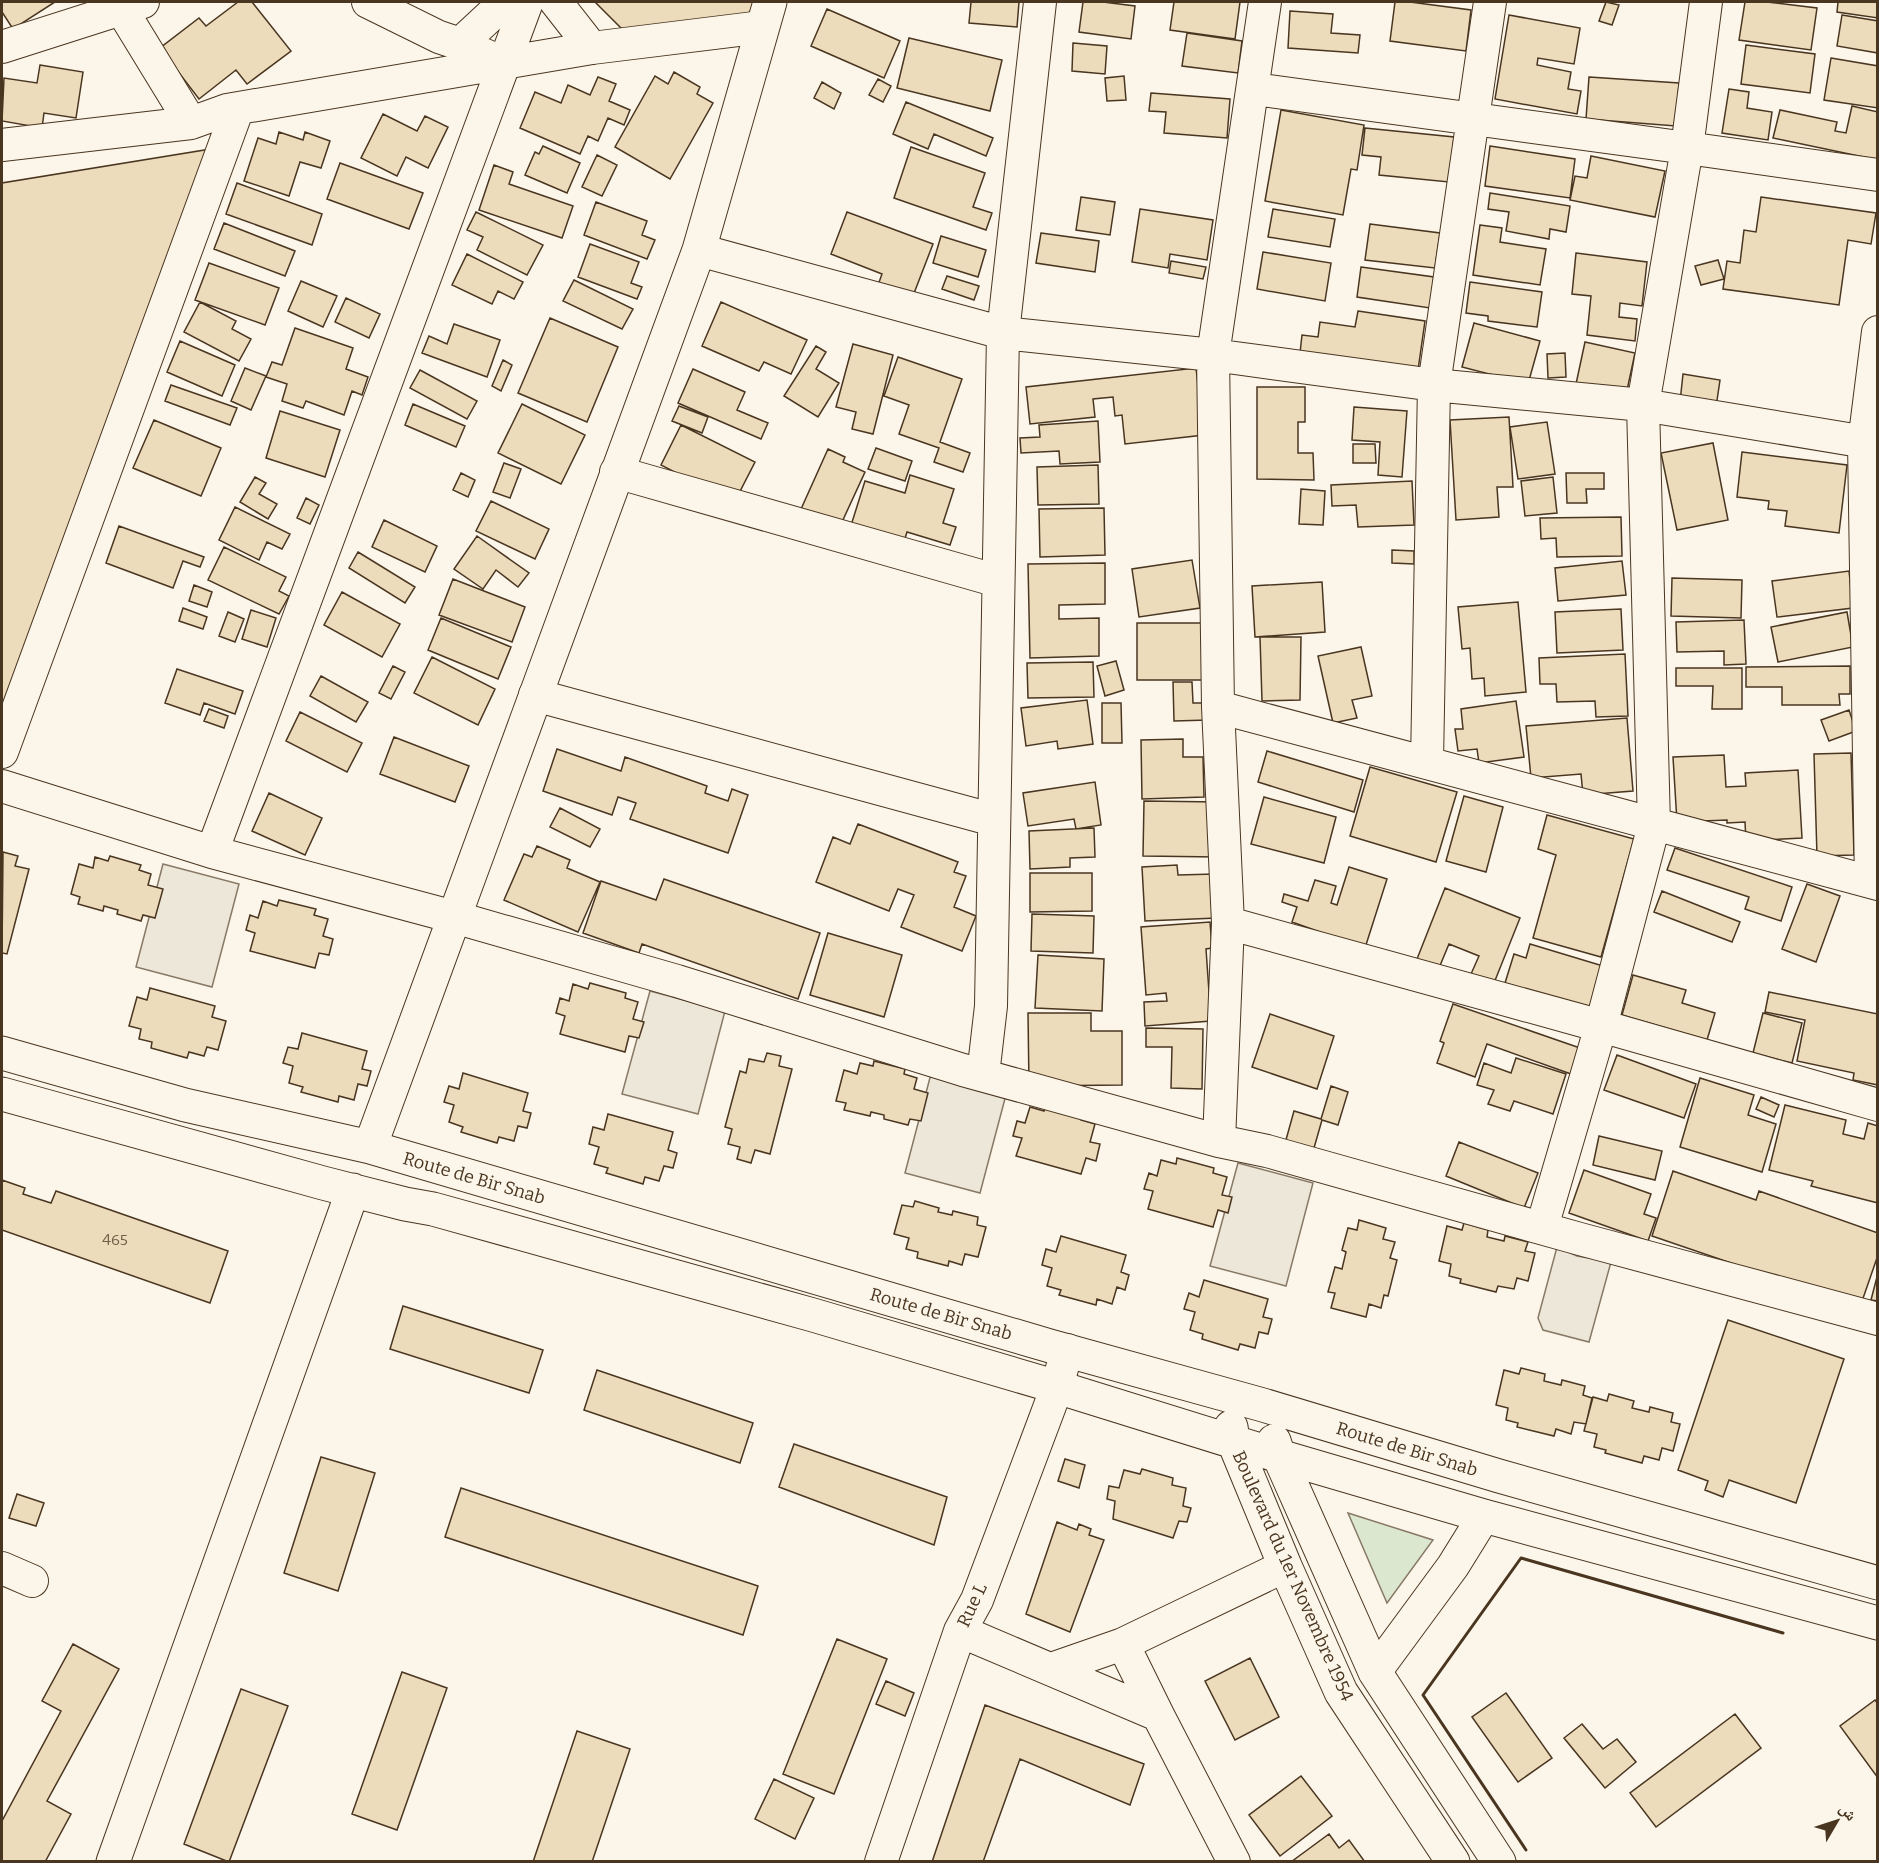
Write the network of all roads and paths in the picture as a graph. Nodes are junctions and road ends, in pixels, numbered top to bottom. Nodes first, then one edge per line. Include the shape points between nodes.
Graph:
1 (368, 2) edge
2 (505, 2) edge
3 (527, 2) edge
4 (556, 2) edge
5 (1040, 2) edge
6 (1265, 2) edge
7 (1490, 2) edge
8 (1706, 2) edge
9 (127, 4) edge
10 (766, 14) edge
11 (460, 44) junction
12 (2, 47) edge
13 (592, 48) junction
14 (503, 63) junction
15 (1254, 89) junction
16 (238, 108) junction
17 (1472, 120) junction
18 (191, 123) junction
19 (2, 145) edge
20 (1687, 148) junction
21 (1878, 176) edge
22 (699, 250) junction
23 (1878, 332) edge
24 (1003, 333) junction
25 (1213, 356) junction
26 (1434, 385) junction
27 (1643, 405) junction
28 (1871, 443) edge
29 (616, 472) junction
30 (998, 581) junction
31 (535, 695) junction
32 (1218, 707) junction
33 (2, 752) edge
34 (1427, 762) junction
35 (2, 786) edge
36 (994, 820) junction
37 (1654, 825) junction
38 (212, 852) junction
39 (1874, 883) edge
40 (454, 917) junction
41 (1228, 923) junction
42 (1601, 1026) junction
43 (2, 1053) edge
44 (983, 1075) junction
45 (2, 1095) edge
46 (1878, 1105) edge
47 (1219, 1140) junction
48 (364, 1146) junction
49 (350, 1190) junction
50 (1542, 1227) junction
51 (1878, 1319) edge
52 (1067, 1350) junction
53 (1057, 1387) junction
54 (1225, 1394) junction
55 (1263, 1405) junction
56 (1233, 1440) junction
57 (1279, 1456) junction
58 (1498, 1476) junction
59 (1484, 1516) junction
60 (1658, 1521) junction
61 (1646, 1558) junction
62 (1285, 1566) junction
63 (2, 1568) edge
64 (32, 1581) dead end
65 (1878, 1583) edge
66 (1878, 1623) edge
67 (960, 1631) junction
68 (1123, 1644) junction
69 (1051, 1669) junction
70 (1375, 1672) junction
71 (1158, 1715) junction
72 (1477, 1828) junction
73 (1449, 1855) edge
74 (113, 1862) edge
75 (881, 1862) edge
76 (1234, 1862) edge
77 (1499, 1862) edge

1 - 11 street
2 - 11 street
3 - 14 street
4 - 13 street
5 - 24 street
6 - 15 street
7 - 17 street
8 - 20 street
9 - 12 street
9 - 18 street
10 - 13 street
10 - 22 main road
11 - 14 street
13 - 14 street
14 - 16 street
14 - 38 street
15 - 17 street
15 - 25 street
16 - 18 street
16 - 33 street
17 - 20 street
17 - 26 street
18 - 19 street
20 - 21 street
20 - 27 street
22 - 24 street
22 - 29 main road
23 - 28 street
24 - 25 street
24 - 30 street
25 - 26 street
25 - 32 street
26 - 27 street
26 - 34 street
27 - 28 street
27 - 37 street
28 - 39 street
29 - 30 street
29 - 31 main road
30 - 36 street
31 - 36 street
31 - 40 main road
32 - 34 street
32 - 41 street
34 - 37 street
35 - 38 street
36 - 44 street via 991,1006
37 - 39 street
37 - 42 street
38 - 40 street
40 - 44 street
40 - 48 main road
41 - 42 street
41 - 47 street
42 - 46 street
42 - 50 street
43 - 48 main road, Route de Bir Snab via 185,1105
44 - 47 street
45 - 49 main road, Route de Bir Snab
47 - 50 street
48 - 49 main road via 387,1163 387,1175 383,1187
48 - 49 main road via 330,1145 320,1163 320,1173
48 - 52 main road, Route de Bir Snab
49 - 53 main road, Route de Bir Snab via 433,1209
49 - 74 main road
50 - 51 street
52 - 53 street, Rue L
52 - 54 main road, Route de Bir Snab
53 - 56 main road, Route de Bir Snab
53 - 67 street, Rue L via 977,1600
54 - 55 main road, Route de Bir Snab
54 - 56 main road, Boulevard du 1er Novembre 1954
55 - 57 main road, Boulevard du 1er Novembre 1954
55 - 58 main road, Route de Bir Snab
56 - 57 main road, Route de Bir Snab
56 - 62 main road, Boulevard du 1er Novembre 1954
57 - 59 main road, Route de Bir Snab
57 - 70 main road, Boulevard du 1er Novembre 1954
58 - 59 main road
58 - 60 main road, Route de Bir Snab
59 - 61 main road, Route de Bir Snab
59 - 70 street via 1453,1566
60 - 61 main road
60 - 65 main road, Route de Bir Snab
61 - 66 main road, Route de Bir Snab
62 - 68 street
62 - 73 main road, Boulevard du 1er Novembre 1954 via 1341,1692
63 - 64 street
67 - 69 street
67 - 75 street, Rue L
68 - 69 street
68 - 71 street
69 - 71 street
70 - 72 main road, Boulevard du 1er Novembre 1954
71 - 76 street
72 - 73 main road
72 - 77 main road, Boulevard du 1er Novembre 1954

